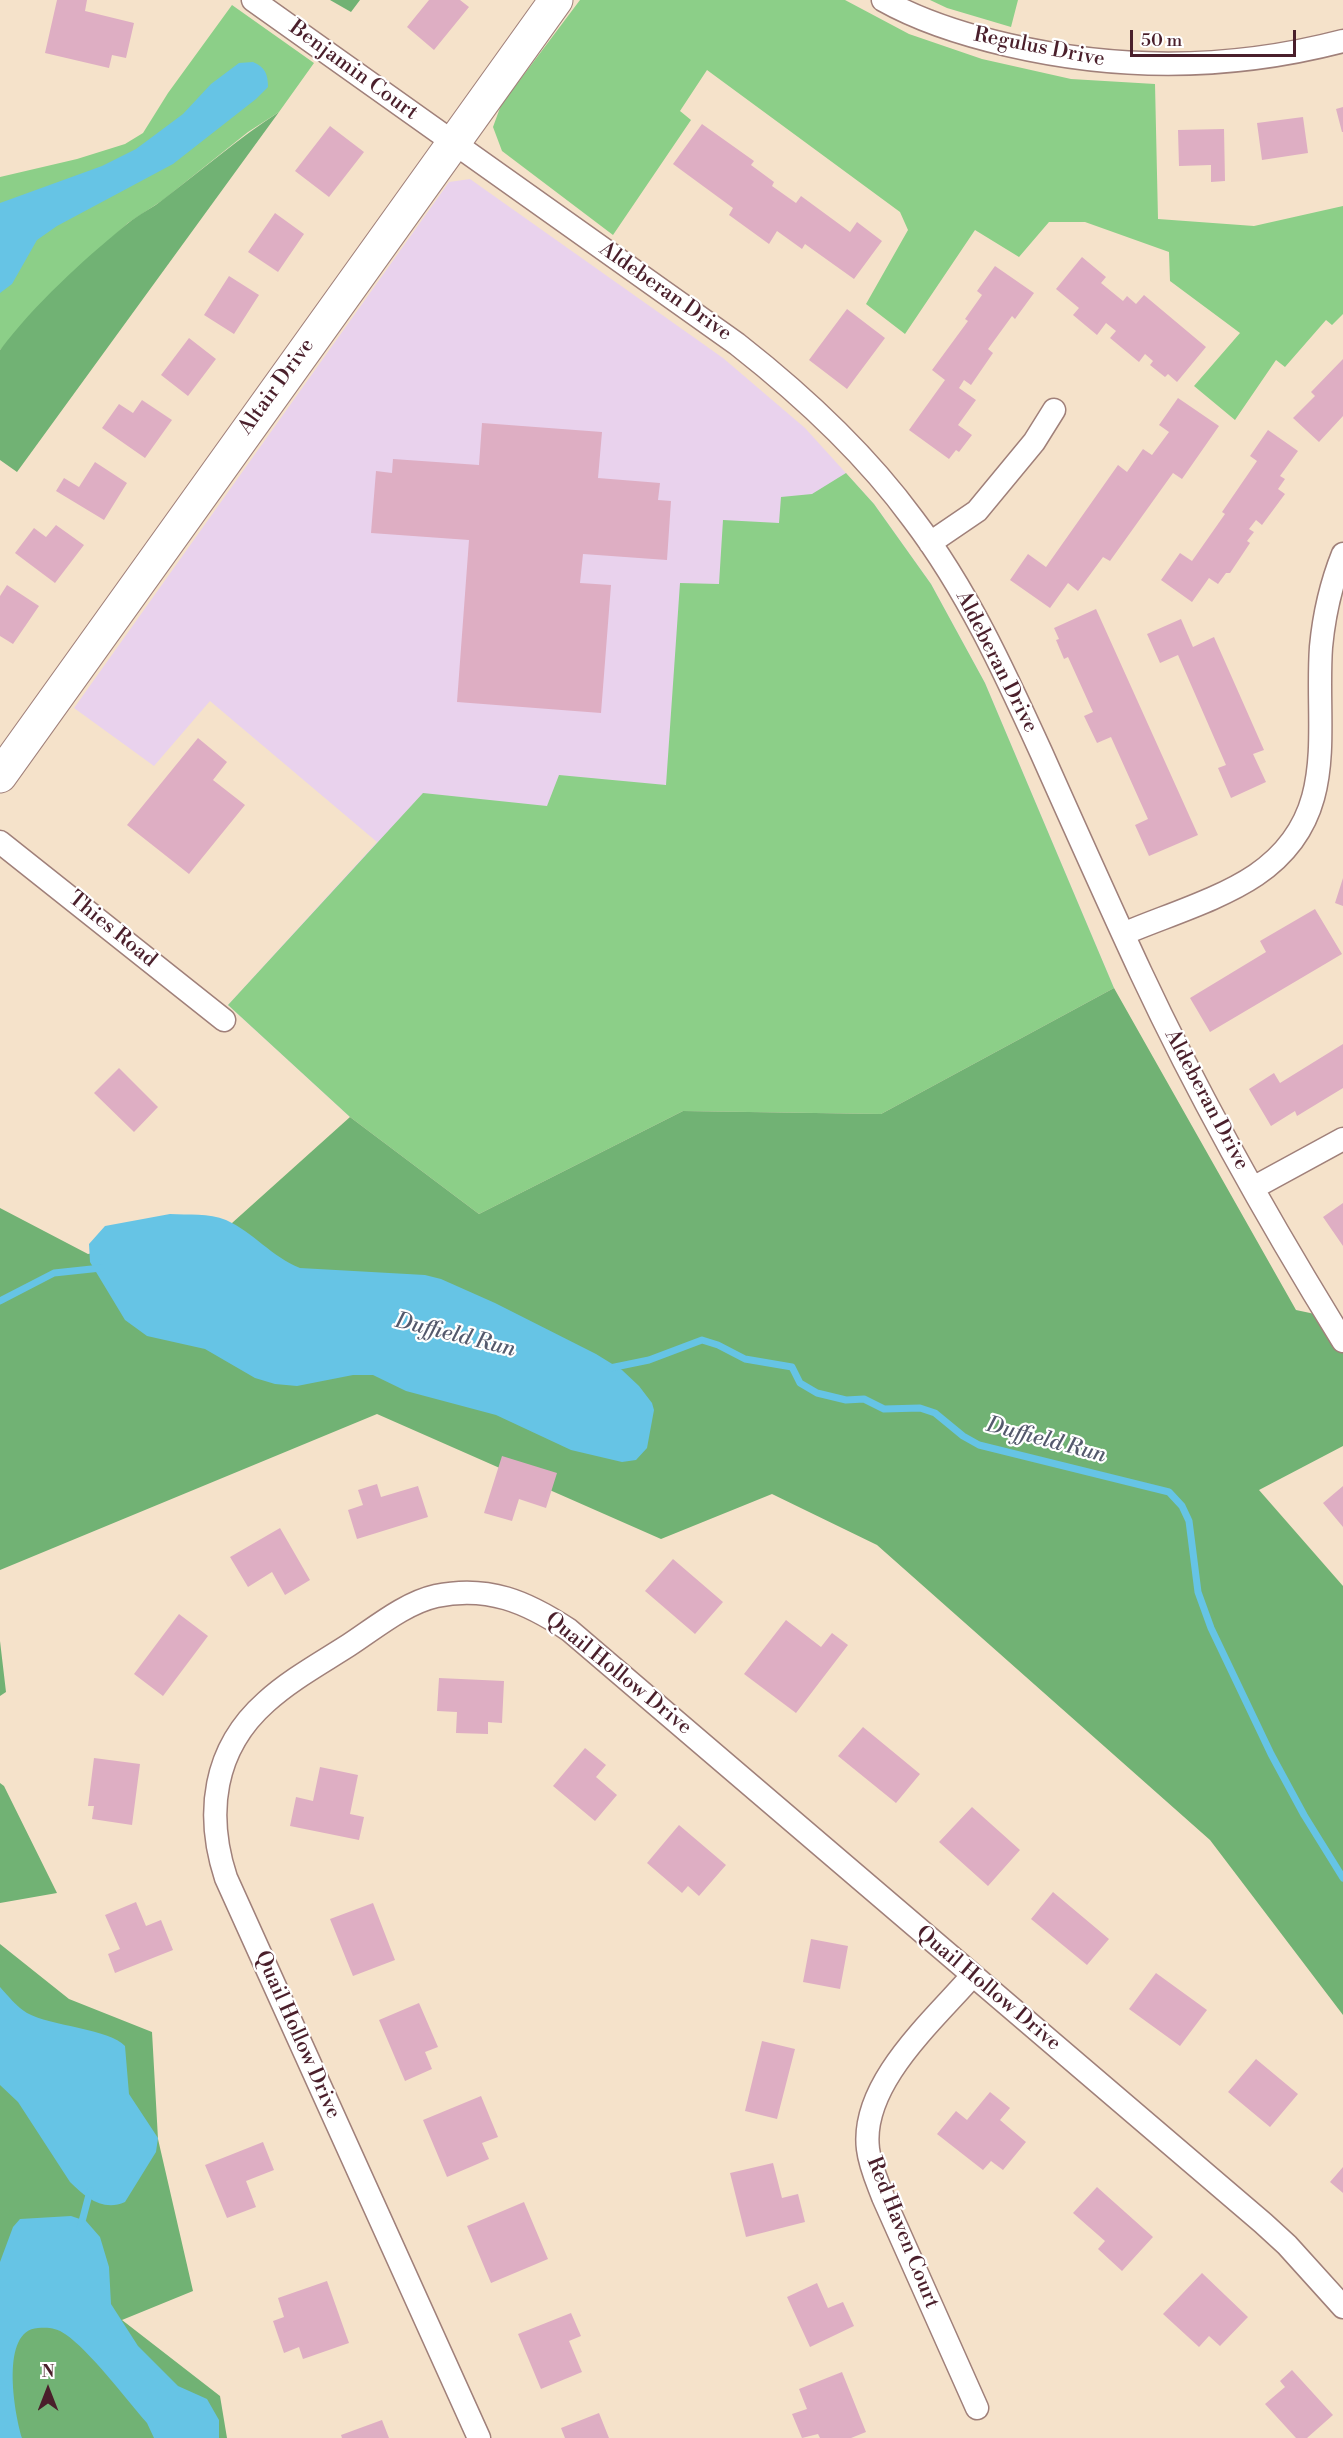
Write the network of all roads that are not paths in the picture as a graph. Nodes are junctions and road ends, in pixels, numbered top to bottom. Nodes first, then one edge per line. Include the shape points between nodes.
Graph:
1 (253, 0) edge
2 (556, 0) edge
3 (883, 0) edge
4 (1343, 40) edge
5 (453, 142) junction
6 (1054, 410) dead end
7 (930, 543) junction
8 (1343, 554) edge
9 (0, 776) edge
10 (0, 842) edge
11 (1123, 934) junction
12 (224, 1020) dead end
13 (1343, 1139) edge
14 (1253, 1188) junction
15 (1343, 1341) edge
16 (972, 1976) junction
17 (1343, 2307) edge
18 (977, 2408) dead end
19 (479, 2438) edge

1 - 5 street, Benjamin Court
2 - 5 street, Altair Drive
3 - 4 street, Regulus Drive via 965,34 1083,60 1218,62 1272,56
5 - 7 street, Aldeberan Drive via 775,374 850,443
5 - 9 street, Altair Drive
6 - 7 street via 1034,442 977,511
7 - 11 street, Aldeberan Drive via 1004,671
8 - 11 street via 1326,609 1321,657 1321,761 1307,818 1275,861 1254,876
10 - 12 street, Thies Road
11 - 14 street, Aldeberan Drive
13 - 14 street
14 - 15 street, Aldeberan Drive
16 - 17 street, Quail Hollow Drive via 1271,2230
16 - 18 street, Red Haven Court via 898,2061 885,2082 874,2101 868,2147 872,2171
16 - 19 street, Quail Hollow Drive via 586,1643 544,1613 517,1600 455,1594 417,1603 266,1701 248,1720 223,1766 213,1820 217,1849

